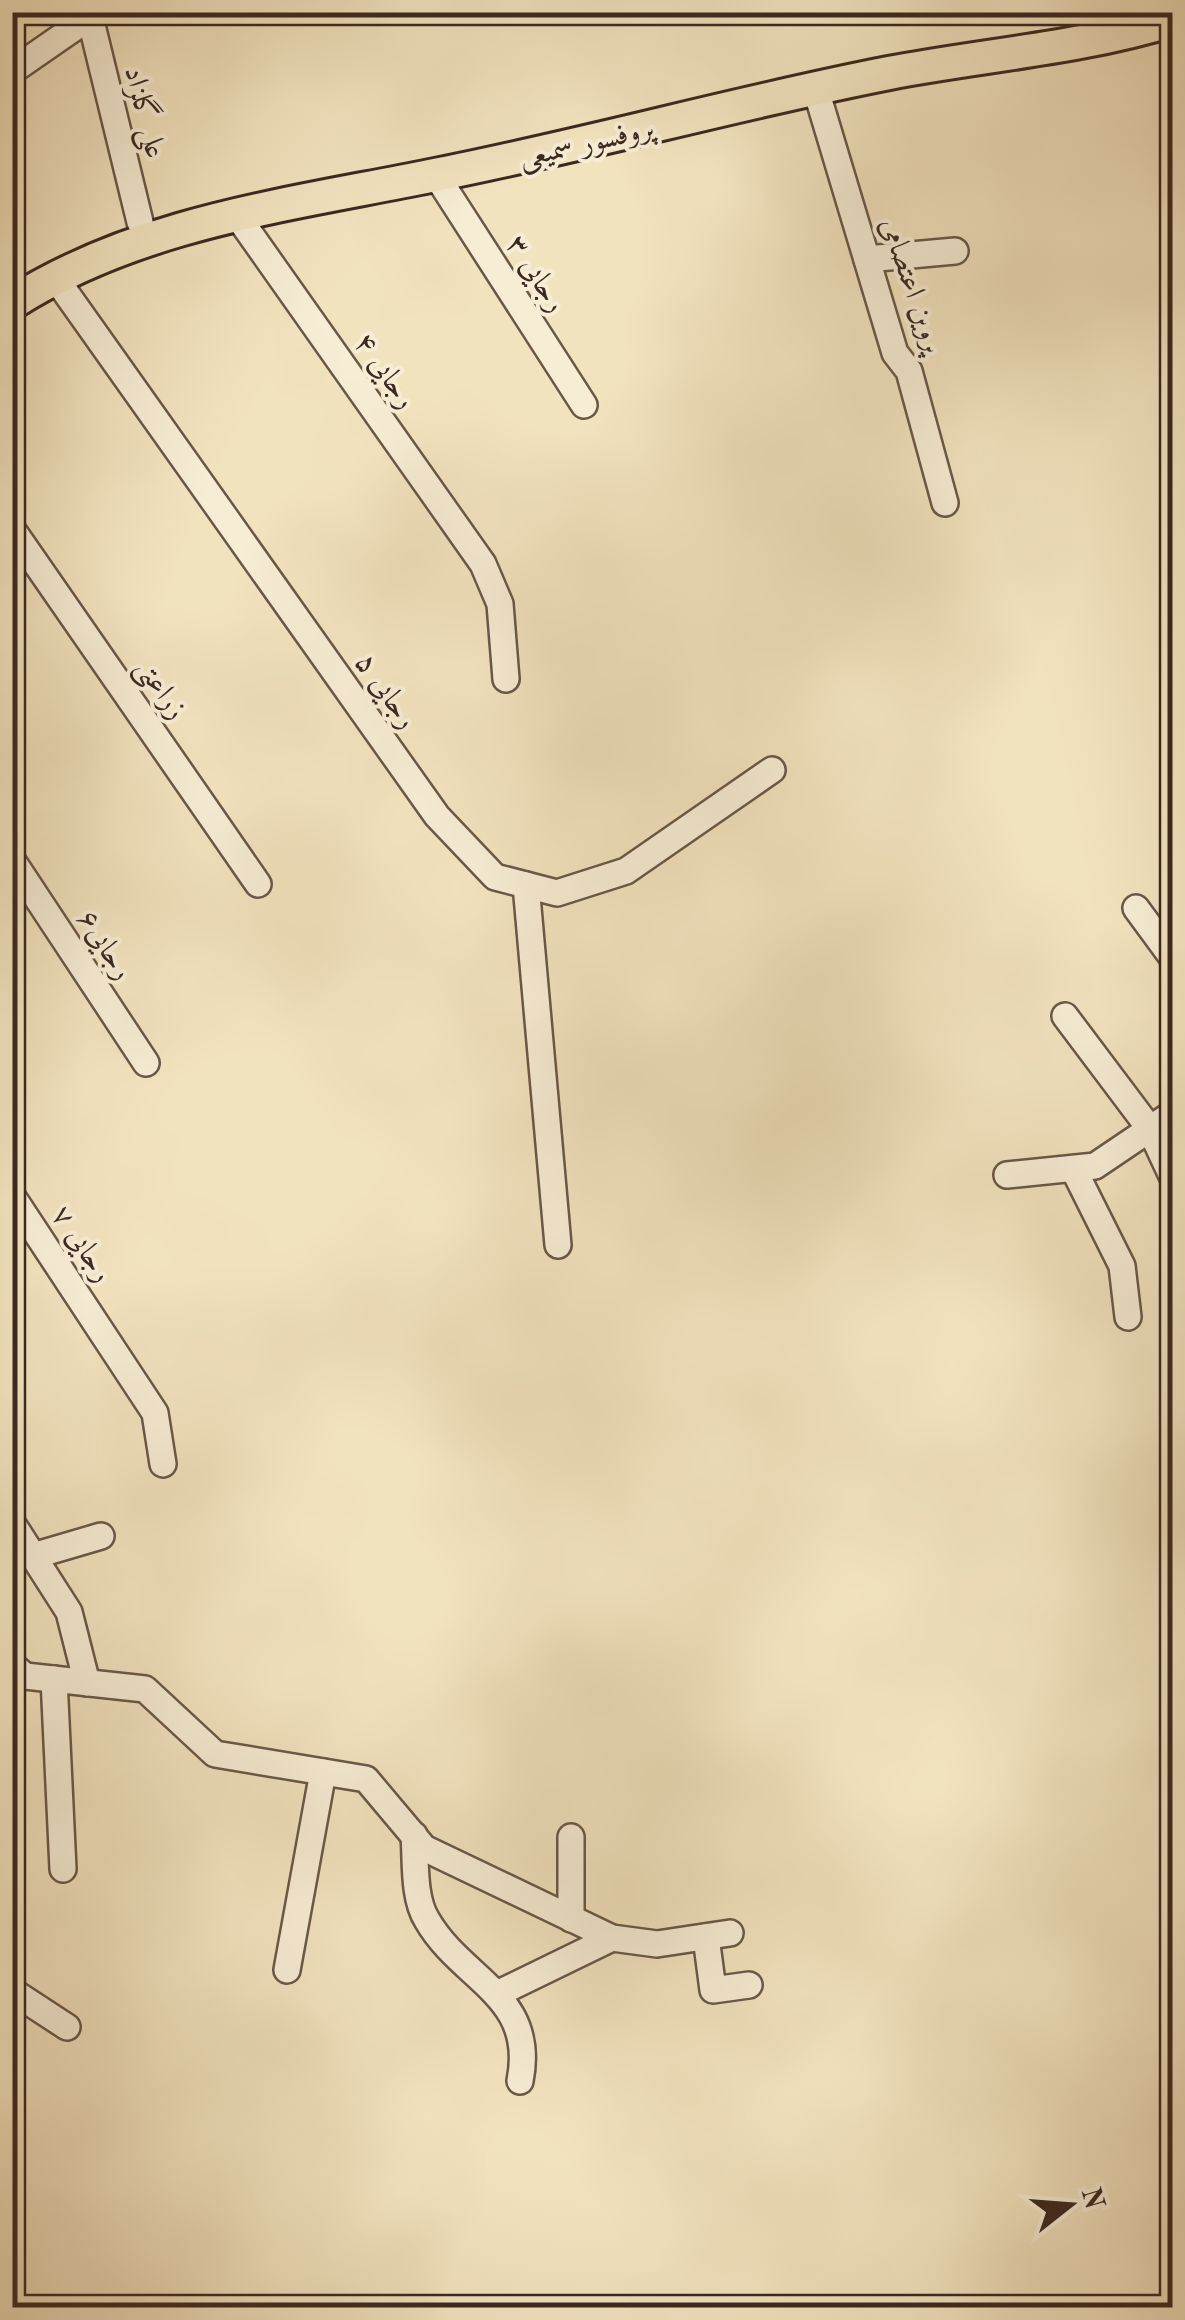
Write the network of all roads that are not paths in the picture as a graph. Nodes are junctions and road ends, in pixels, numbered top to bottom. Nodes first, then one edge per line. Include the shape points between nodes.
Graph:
1 (1106, 12) edge
2 (91, 15) edge
3 (1172, 20) edge
4 (12, 71) edge
5 (816, 90) junction
6 (436, 175) junction
7 (236, 214) junction
8 (140, 222) junction
9 (955, 251) dead end
10 (867, 259) junction
11 (54, 276) junction
12 (12, 279) edge
13 (12, 303) edge
14 (584, 405) dead end
15 (944, 503) dead end
16 (12, 529) edge
17 (506, 679) dead end
18 (772, 770) dead end
19 (12, 860) edge
20 (258, 884) dead end
21 (526, 885) junction
22 (1136, 908) dead end
23 (1172, 957) edge
24 (1065, 1016) dead end
25 (146, 1063) dead end
26 (1172, 1114) edge
27 (1150, 1129) junction
28 (1074, 1170) junction
29 (1007, 1175) dead end
30 (1172, 1176) edge
31 (12, 1196) edge
32 (558, 1245) dead end
33 (1128, 1317) dead end
34 (163, 1464) dead end
35 (12, 1523) edge
36 (102, 1536) dead end
37 (33, 1556) junction
38 (12, 1665) edge
39 (54, 1680) junction
40 (87, 1683) junction
41 (322, 1772) junction
42 (414, 1836) junction
43 (571, 1837) dead end
44 (63, 1869) dead end
45 (571, 1918) junction
46 (612, 1938) junction
47 (287, 1970) dead end
48 (749, 1986) dead end
49 (12, 1991) edge
50 (497, 1994) junction
51 (67, 2027) dead end
52 (520, 2081) dead end

1 - 8 main road, پروفسور سمیعی via 224,198
2 - 4 street, علی گلزاد
2 - 8 street, علی گلزاد
3 - 5 main road, پروفسور سمیعی
5 - 6 main road, پروفسور سمیعی
5 - 10 street, پروین اعتصامی
6 - 7 main road, پروفسور سمیعی
6 - 14 street, رجایی ۳
7 - 11 main road, پروفسور سمیعی via 144,240
7 - 17 street, رجایی ۴ via 482,564 500,604
8 - 12 main road, پروفسور سمیعی
9 - 10 street
10 - 15 street, پروین اعتصامی via 895,353 909,371
11 - 13 main road, پروفسور سمیعی
11 - 21 street, رجایی ۵ via 437,816 495,877
16 - 20 street, زراعتی
18 - 21 street, رجایی ۵ via 626,870 557,893
19 - 25 street, رجایی۶
21 - 32 street
22 - 23 street
24 - 27 street
26 - 27 street
27 - 28 street via 1095,1166
27 - 30 street
28 - 29 street
28 - 33 street via 1122,1266
31 - 34 street, رجایی ۷ via 155,1413
35 - 37 street
36 - 37 street
37 - 40 street via 69,1612
38 - 39 street via 25,1676
39 - 40 street
39 - 44 street
40 - 41 street via 145,1690 215,1754
41 - 42 street via 366,1780
41 - 47 street
42 - 45 street via 424,1848
42 - 50 street via 425,1918
43 - 45 street
45 - 46 street
46 - 48 street via 639,1944 718,1935 713,1990
46 - 50 street
49 - 51 street
50 - 52 street via 523,2045

